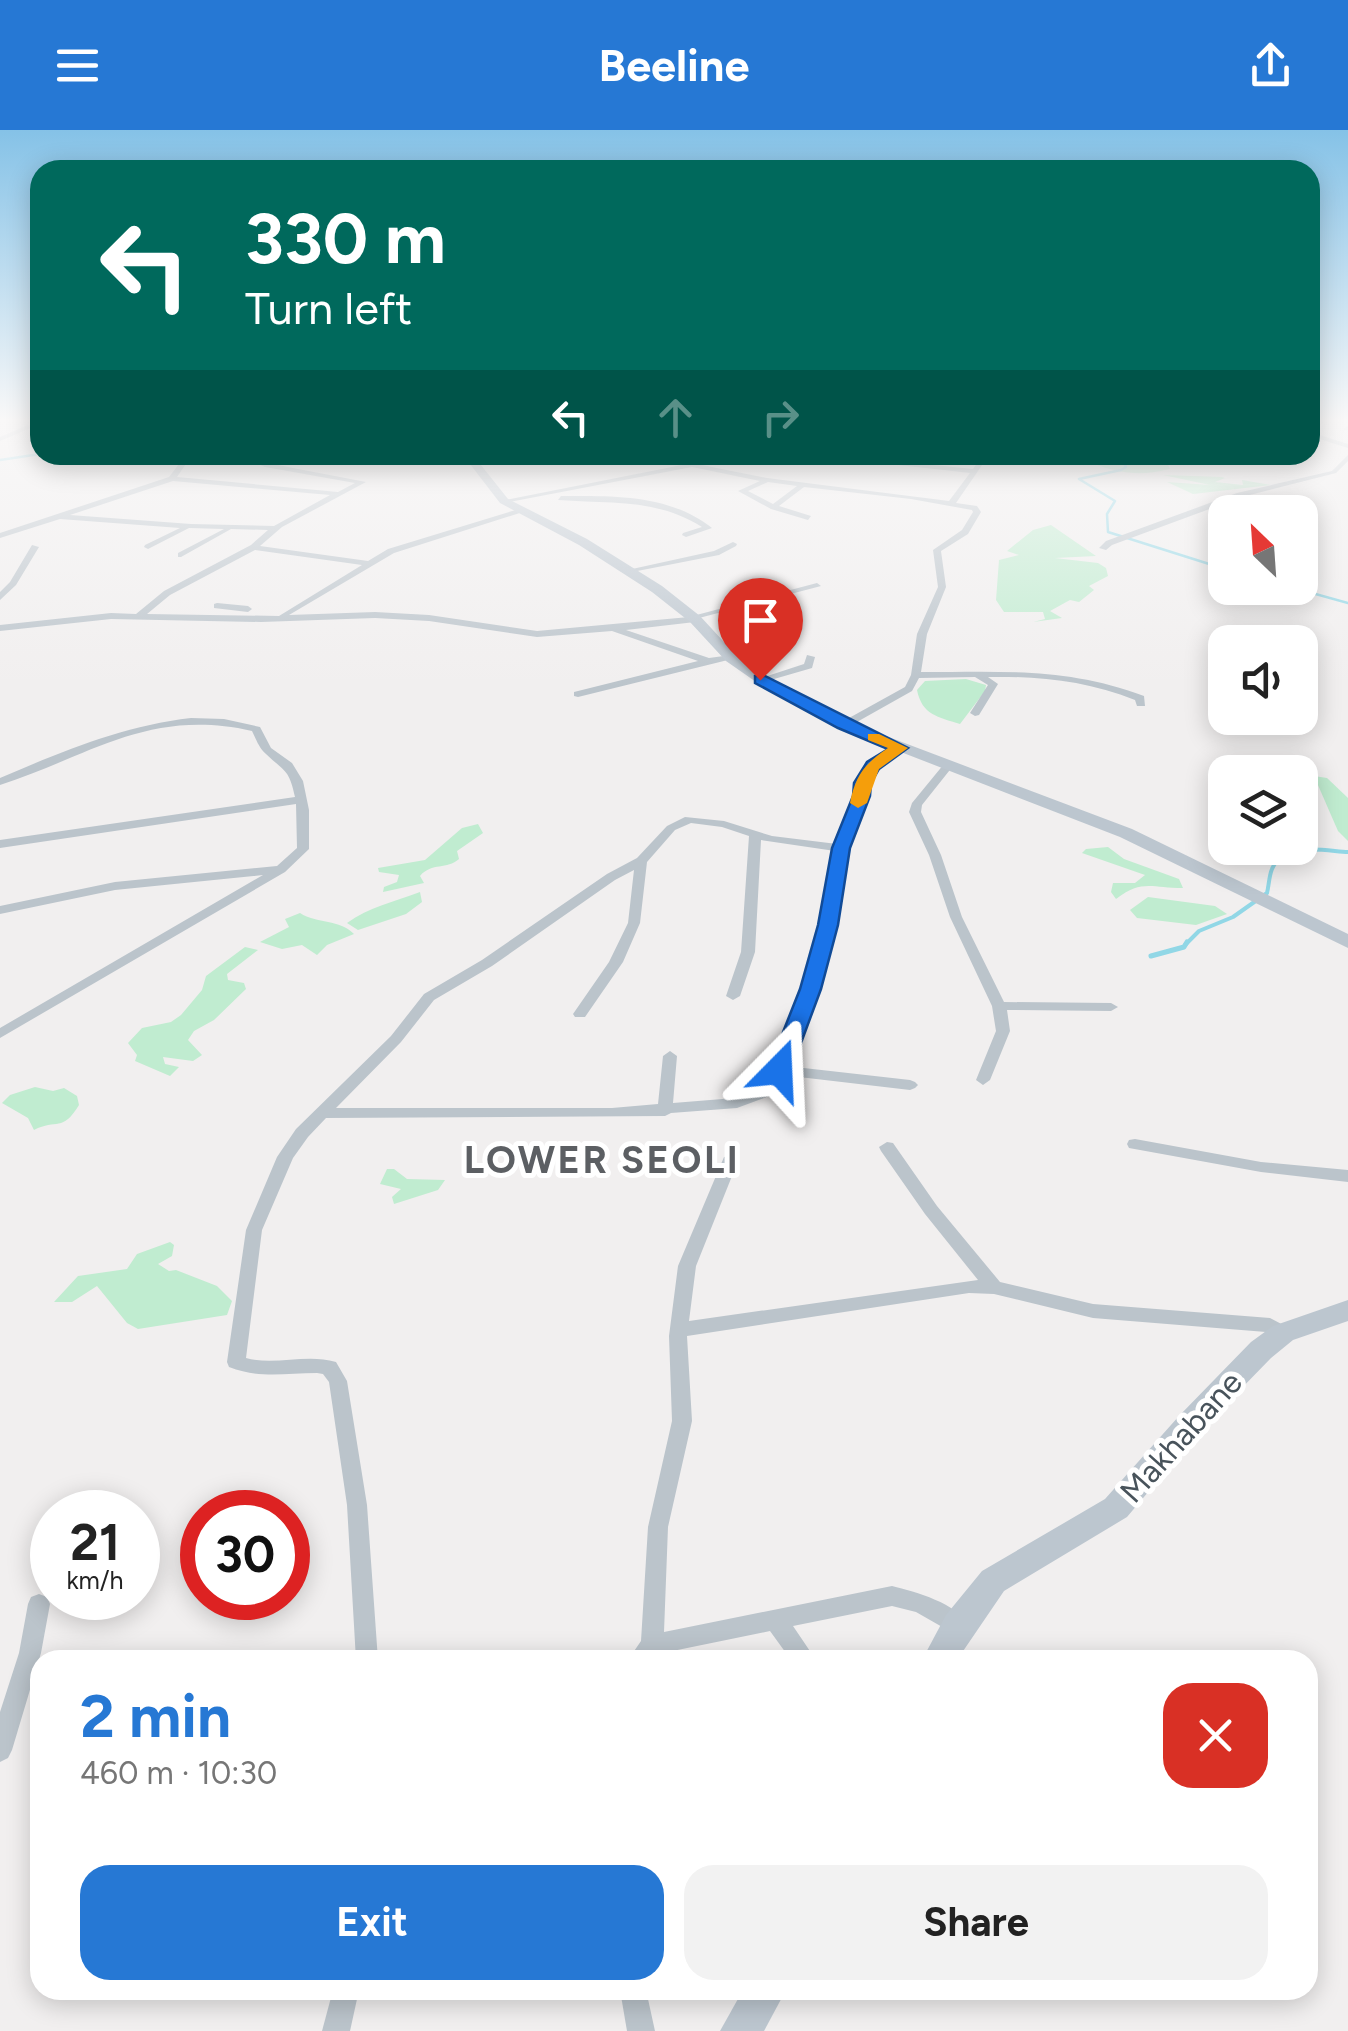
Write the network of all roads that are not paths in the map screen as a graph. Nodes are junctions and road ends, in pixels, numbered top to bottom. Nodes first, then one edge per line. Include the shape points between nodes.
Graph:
1 (81, 510) edge
2 (309, 510) edge
3 (680, 510) edge
4 (782, 510) edge
5 (971, 510) edge
6 (1199, 510) edge
7 (522, 511) joint
8 (62, 516) junction
9 (808, 518) dead end
10 (189, 526) junction
11 (231, 528) junction
12 (274, 528) junction
13 (686, 536) dead end
14 (0, 538) edge
15 (16, 542) dead end
16 (733, 544) dead end
17 (32, 546) dead end
18 (254, 546) junction
19 (148, 547) dead end
20 (1103, 548) dead end
21 (181, 555) dead end
22 (366, 563) junction
23 (626, 570) junction
24 (817, 586) dead end
25 (0, 596) edge
26 (217, 606) dead end
27 (283, 615) junction
28 (139, 616) junction
29 (694, 618) junction
30 (0, 628) edge
31 (612, 628) junction
32 (731, 658) junction
33 (810, 658) dead end
34 (708, 661) junction
35 (916, 675) junction
36 (979, 676) junction
37 (760, 680) junction
38 (578, 694) dead end
39 (1141, 704) dead end
40 (975, 713) dead end
41 (844, 725) junction
42 (900, 748) junction
43 (948, 766) junction
44 (0, 782) edge
45 (300, 800) junction
46 (755, 835) junction
47 (0, 844) edge
48 (841, 848) junction
49 (641, 861) junction
50 (281, 869) junction
51 (1, 906) edge
52 (1348, 942) edge
53 (734, 996) dead end
54 (1000, 1006) junction
55 (1112, 1007) dead end
56 (580, 1014) dead end
57 (0, 1034) edge
58 (670, 1056) dead end
59 (779, 1070) junction
60 (982, 1080) dead end
61 (910, 1085) dead end
62 (664, 1110) junction
63 (324, 1113) junction
64 (1135, 1144) dead end
65 (887, 1148) dead end
66 (730, 1161) dead end
67 (1348, 1176) edge
68 (994, 1287) junction
69 (1348, 1310) edge
70 (678, 1330) junction
71 (1283, 1333) junction
72 (36, 1620) edge
73 (776, 1622) junction
74 (958, 1626) junction
75 (31, 1650) edge
76 (366, 1650) edge
77 (646, 1650) edge
78 (659, 1650) edge
79 (798, 1650) edge
80 (945, 1650) edge
81 (30, 1653) edge
82 (0, 1750) edge
83 (344, 2000) edge
84 (635, 2000) edge
85 (760, 2000) edge
86 (336, 2031) edge
87 (640, 2031) edge
88 (741, 2031) edge

1 - 8 street
2 - 12 street
3 - 13 street via 708,528
4 - 9 street
5 - 35 street via 977,512 965,532 937,550 942,586 922,634
6 - 20 street
7 - 22 street
7 - 23 main road
8 - 10 street
8 - 14 street
10 - 11 street
10 - 19 street
11 - 12 street
11 - 21 street
12 - 18 street
14 - 15 street
16 - 23 street
17 - 25 street
18 - 22 street
18 - 28 street
22 - 27 street
23 - 29 main road
24 - 29 street
26 - 27 street
27 - 28 street
27 - 31 street via 428,618 537,634
28 - 30 street
29 - 31 street
29 - 32 main road
31 - 34 street
32 - 34 street
32 - 37 main road
33 - 37 street via 800,670
34 - 38 street
35 - 36 street
35 - 41 street via 909,689
36 - 39 street via 1058,674 1129,693
36 - 40 street via 993,684
37 - 41 main road
41 - 42 main road
42 - 43 main road
42 - 48 street via 867,774
43 - 52 main road via 1084,814
43 - 54 street via 915,812
44 - 45 street via 94,744 198,721 256,729 267,750 288,765
45 - 47 street
45 - 50 street via 302,849
46 - 48 street
46 - 49 street via 689,819 671,828
46 - 53 street via 748,952
48 - 59 street via 811,989
49 - 56 street via 634,924
49 - 63 street via 429,998
50 - 51 street
50 - 57 street
54 - 55 street
54 - 60 street via 1003,1031
58 - 62 street
59 - 61 street
59 - 62 street via 766,1092 737,1104
62 - 63 street
63 - 76 street via 284,1156 254,1230 236,1362 255,1371 318,1365 338,1381 357,1505
64 - 67 street
65 - 68 street
66 - 70 street via 688,1266
68 - 70 street
68 - 71 street via 1093,1311 1270,1325
69 - 71 main road, Makhabane
70 - 77 street via 682,1421 658,1527
71 - 74 main road, Makhabane via 1189,1424 1116,1508 994,1581
72 - 75 street
73 - 74 street via 892,1596 921,1602
73 - 78 street
73 - 79 street
74 - 80 main road, Makhabane
81 - 82 street
83 - 86 street
84 - 87 street
85 - 88 main road

